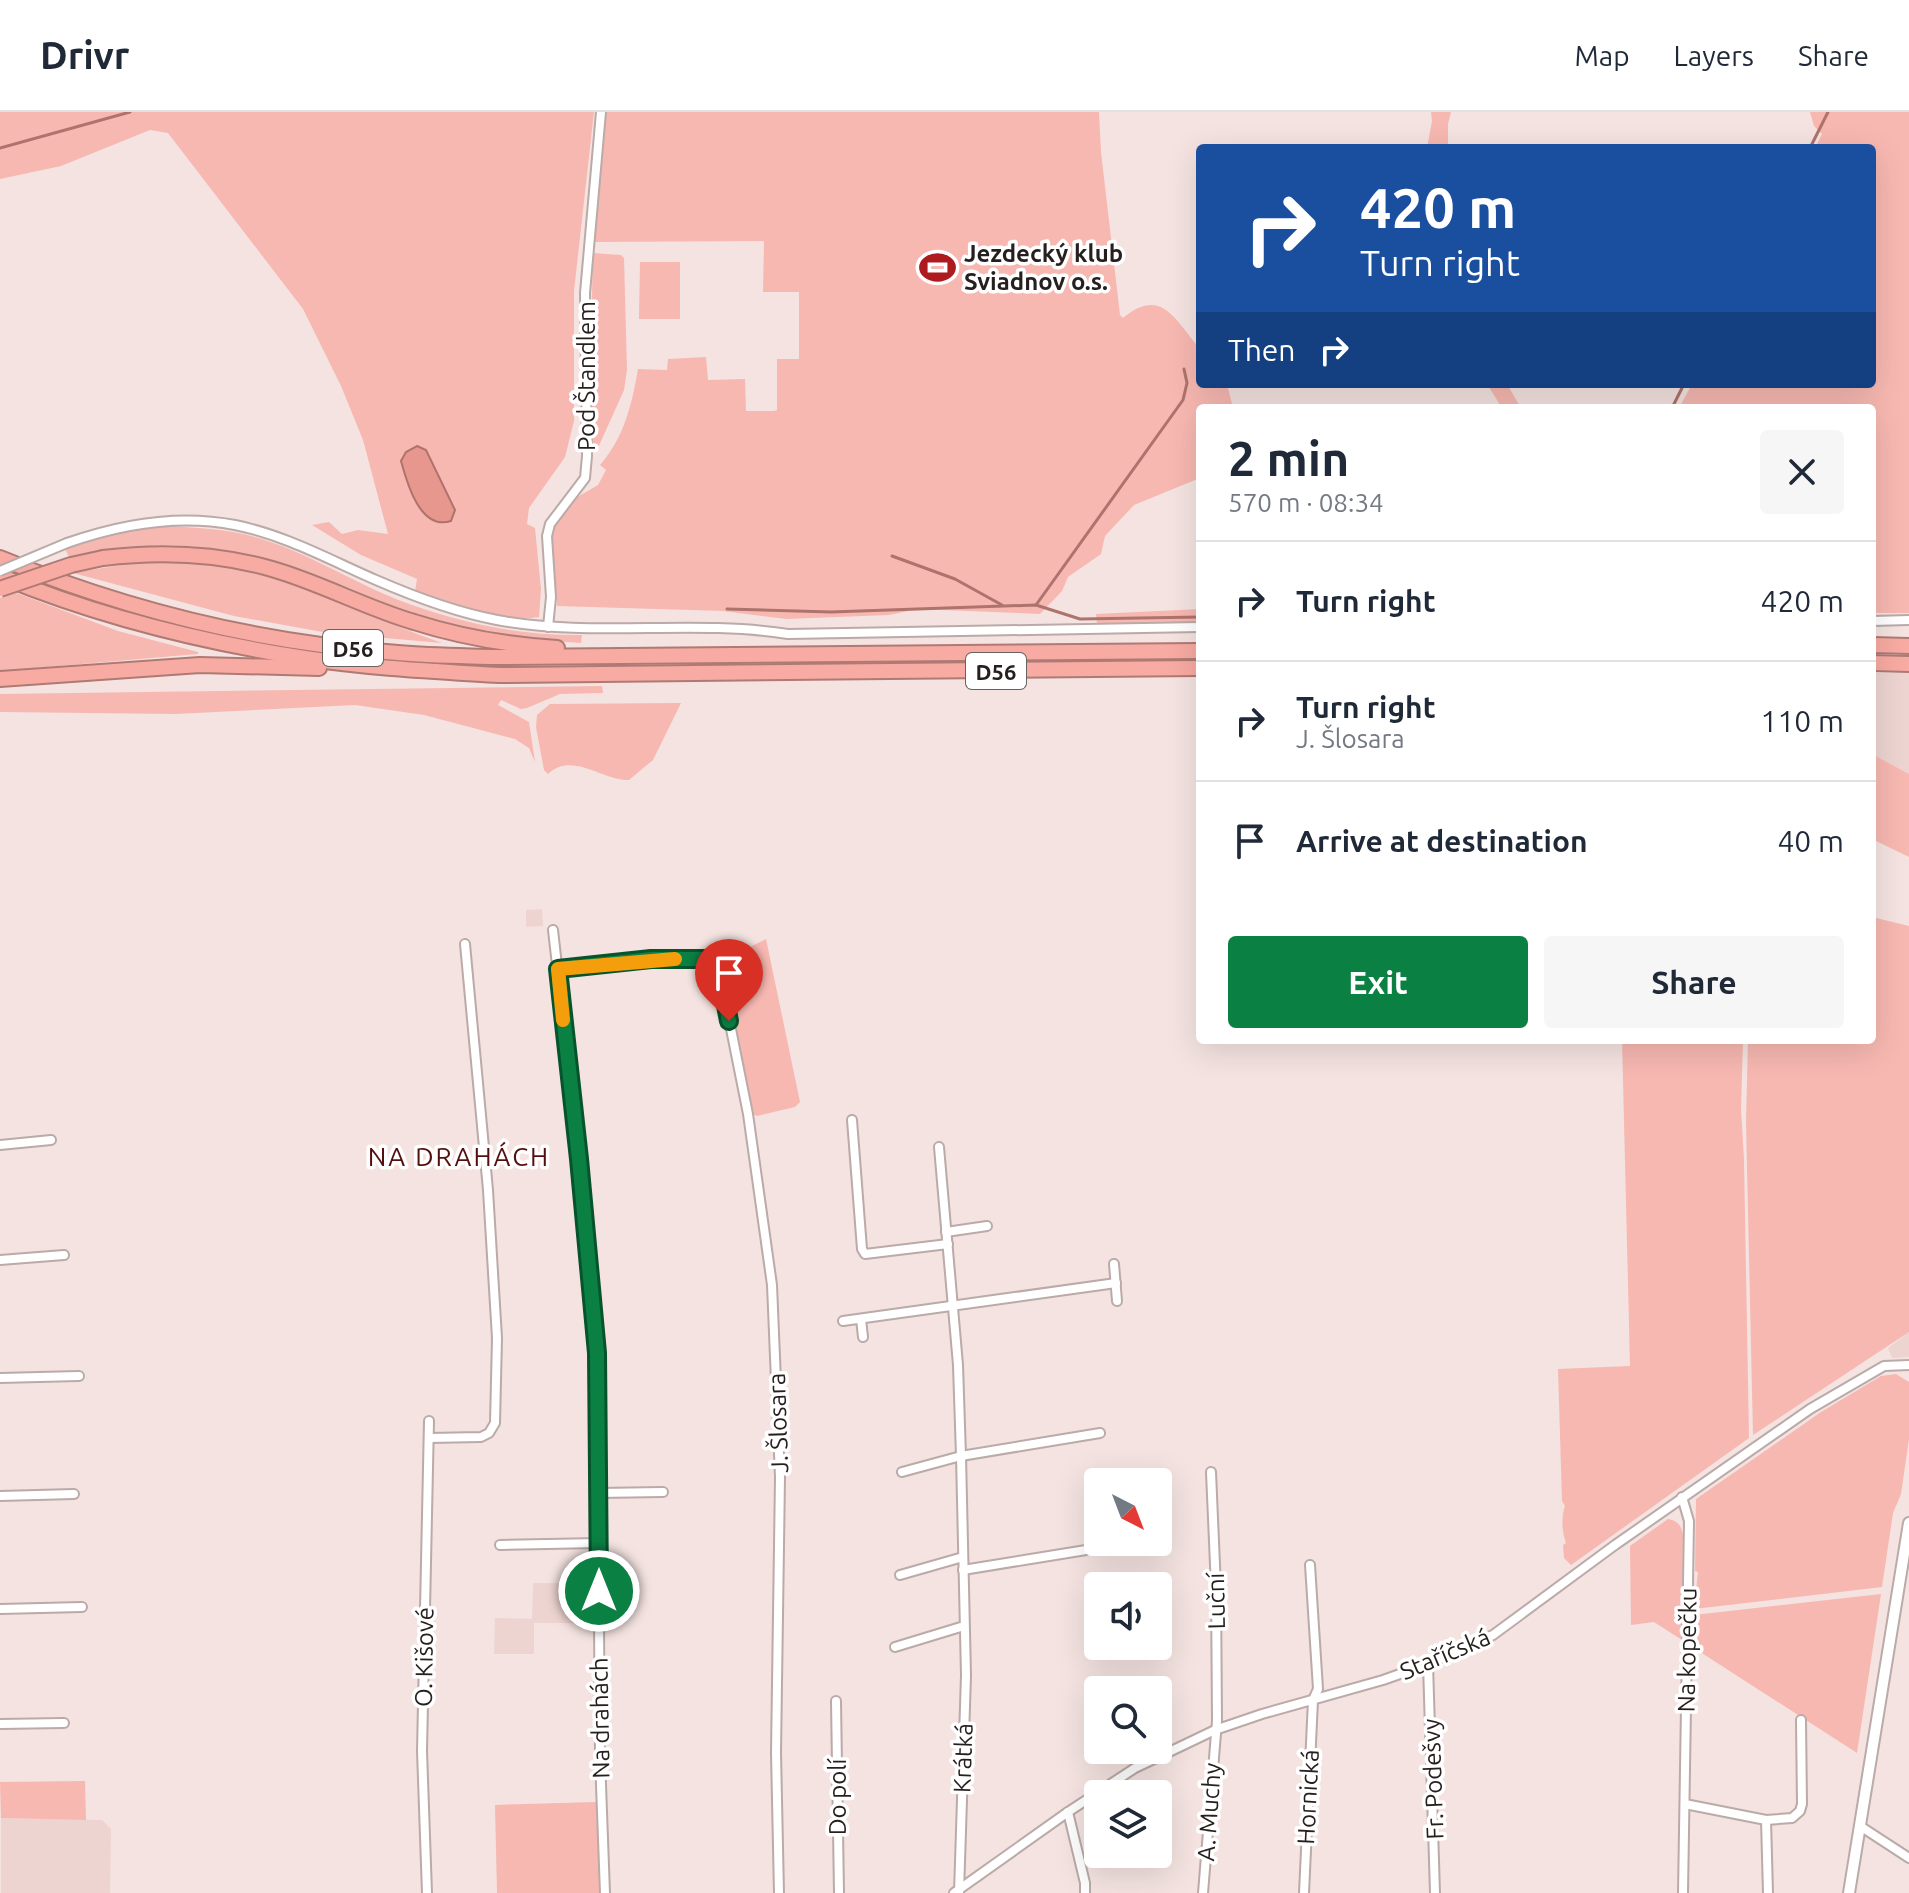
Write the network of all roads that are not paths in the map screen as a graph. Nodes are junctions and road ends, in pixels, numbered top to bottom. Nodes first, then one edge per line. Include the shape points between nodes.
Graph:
1 (601, 112) edge
2 (0, 558) edge
3 (0, 573) edge
4 (0, 589) edge
5 (1909, 620) edge
6 (1876, 621) edge
7 (548, 627) junction
8 (1196, 627) edge
9 (1876, 645) edge
10 (1909, 646) edge
11 (1196, 651) edge
12 (654, 655) junction
13 (1876, 663) edge
14 (1909, 664) edge
15 (1196, 668) edge
16 (396, 669) junction
17 (0, 679) edge
18 (553, 930) dead end
19 (465, 944) dead end
20 (558, 969) junction
21 (852, 1120) dead end
22 (51, 1140) dead end
23 (0, 1145) edge
24 (939, 1147) dead end
25 (987, 1226) dead end
26 (946, 1232) junction
27 (948, 1244) junction
28 (64, 1255) dead end
29 (0, 1260) edge
30 (1114, 1264) dead end
31 (1116, 1283) junction
32 (1117, 1301) dead end
33 (953, 1306) junction
34 (861, 1319) junction
35 (843, 1321) dead end
36 (863, 1337) dead end
37 (1909, 1365) edge
38 (79, 1376) dead end
39 (0, 1378) edge
40 (429, 1421) dead end
41 (1100, 1433) dead end
42 (429, 1438) junction
43 (961, 1456) junction
44 (902, 1472) dead end
45 (1211, 1472) dead end
46 (663, 1492) dead end
47 (598, 1493) junction
48 (74, 1494) dead end
49 (0, 1496) edge
50 (1682, 1497) junction
51 (1909, 1523) edge
52 (599, 1543) junction
53 (500, 1545) dead end
54 (1084, 1550) edge
55 (963, 1557) junction
56 (1310, 1565) dead end
57 (963, 1570) junction
58 (900, 1575) dead end
59 (82, 1607) dead end
60 (0, 1609) edge
61 (964, 1626) junction
62 (895, 1647) dead end
63 (1428, 1664) junction
64 (1313, 1700) junction
65 (836, 1701) dead end
66 (1801, 1720) dead end
67 (64, 1723) dead end
68 (0, 1724) edge
69 (1215, 1730) junction
70 (1685, 1804) junction
71 (1068, 1812) junction
72 (1766, 1820) junction
73 (1860, 1826) junction
74 (1909, 1858) edge
75 (957, 1892) edge
76 (427, 1893) edge
77 (605, 1893) edge
78 (779, 1893) edge
79 (839, 1893) edge
80 (1085, 1893) edge
81 (1203, 1893) edge
82 (1304, 1893) edge
83 (1435, 1893) edge
84 (1683, 1893) edge
85 (1768, 1893) edge
86 (1849, 1893) edge

1 - 7 street, Pod Štandlem via 585,293 585,478 550,524 547,536
2 - 12 highway, D56 via 135,605 309,643 496,657
3 - 7 street, bridge via 108,530 199,521 297,544 442,606
3 - 16 highway, D56 via 91,609 190,635 306,659
4 - 12 highway, bridge via 103,558 146,553 213,556 273,569 377,610 462,635 509,644
5 - 6 street
7 - 8 street via 744,627 788,634
9 - 10 highway
11 - 12 highway, D56
13 - 14 highway
15 - 16 highway, D56 via 499,675
16 - 17 highway via 200,665
18 - 20 street, Na drahách
19 - 42 street via 488,1190 495,1423 481,1437
20 - 47 street, Na drahách via 597,1353
20 - 78 street, J. Šlosara via 651,959 717,959 748,1114 772,1285 780,1477
21 - 27 street via 865,1254
22 - 23 street
24 - 26 street, Krátká
25 - 26 street
26 - 27 street, Krátká
27 - 33 street, Krátká
28 - 29 street
30 - 31 street
31 - 32 street
31 - 33 street
33 - 34 street
33 - 43 street, Krátká
34 - 35 street
34 - 36 street
37 - 50 street, Staříčská via 1884,1366 1868,1374
38 - 39 street
40 - 42 street, O. Kišové
41 - 43 street
42 - 76 street, O. Kišové via 422,1751
43 - 44 street
43 - 55 street, Krátká
45 - 69 street, Luční
46 - 47 street
47 - 52 street, Na drahách
48 - 49 street
50 - 63 street, Staříčská via 1493,1635
50 - 70 street, Na kopečku via 1689,1521
51 - 73 street
52 - 53 street
52 - 77 street, Na drahách
54 - 57 street
55 - 57 street, Krátká
55 - 58 street
56 - 64 street, Hornická via 1318,1689
57 - 61 street, Krátká
59 - 60 street
61 - 62 street
61 - 75 street, Krátká
63 - 64 street, Staříčská
63 - 83 street, Fr. Podešvy
64 - 69 street, Staříčská
64 - 82 street, Hornická
65 - 79 street, Do polí
66 - 72 street via 1800,1811 1786,1820
67 - 68 street
69 - 71 street, Staříčská via 1135,1768
69 - 81 street, A. Muchy
70 - 72 street
70 - 84 street, Na kopečku
71 - 75 street, Staříčská
71 - 80 street
72 - 85 street
73 - 74 street
73 - 86 street

